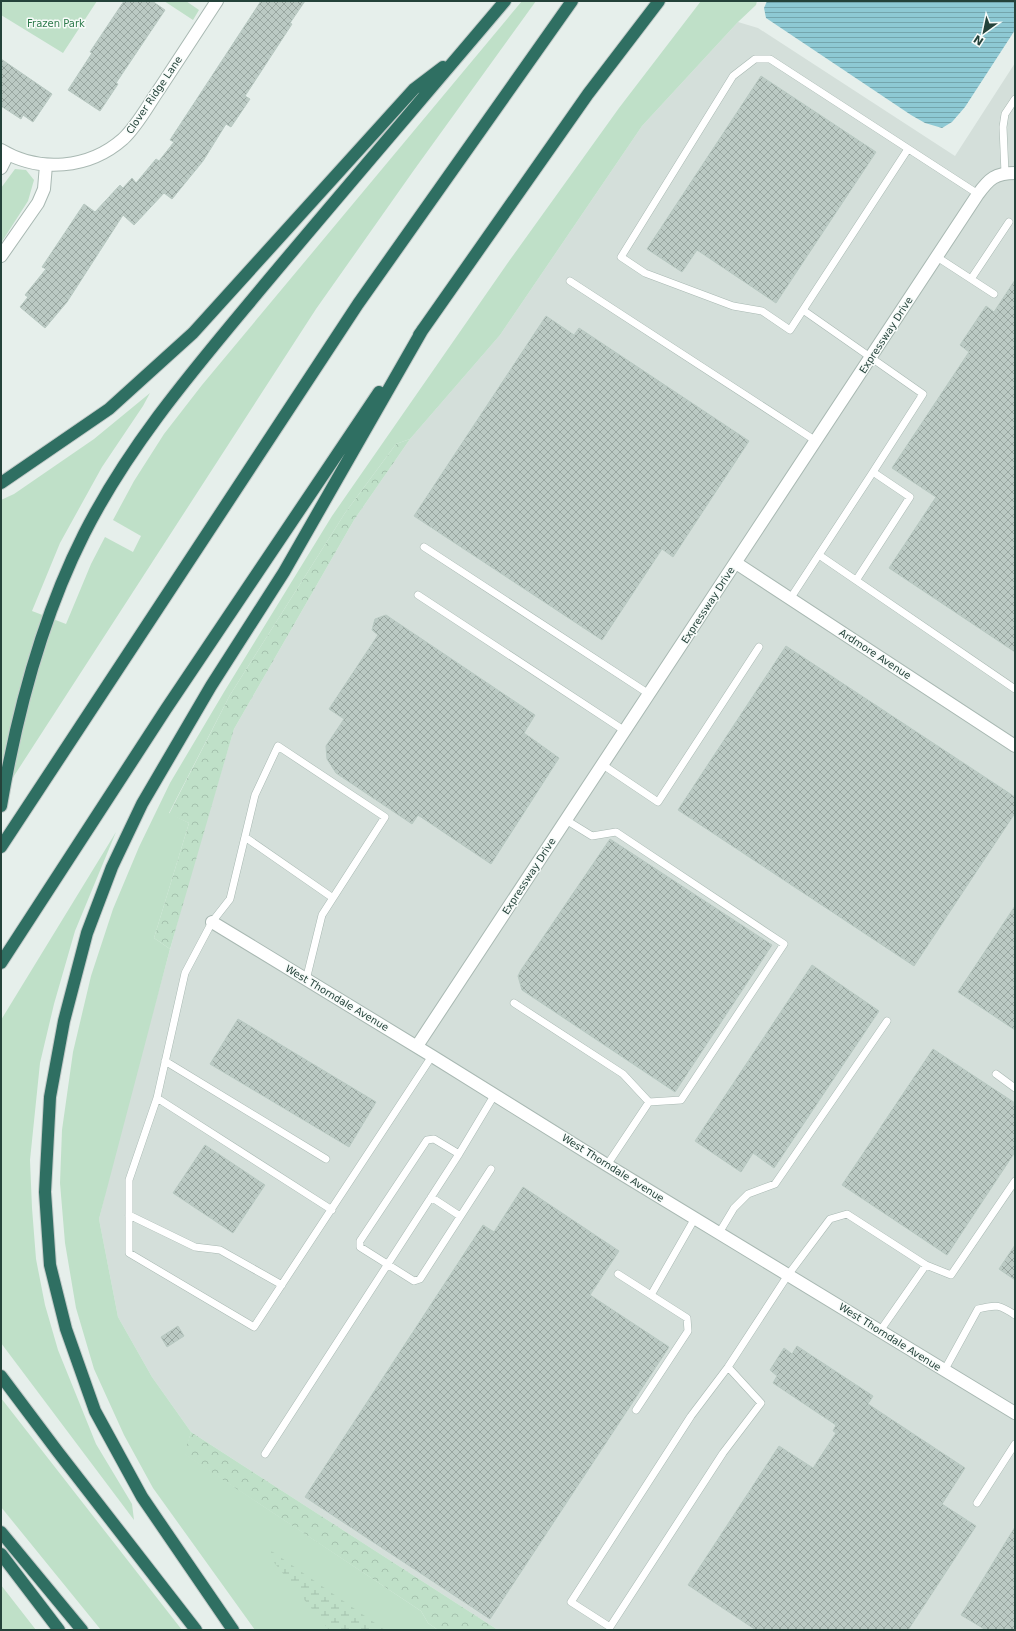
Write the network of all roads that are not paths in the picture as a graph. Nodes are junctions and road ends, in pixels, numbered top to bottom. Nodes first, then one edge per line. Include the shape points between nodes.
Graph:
1 (216, 1) edge
2 (504, 1) edge
3 (572, 1) edge
4 (659, 1) edge
5 (462, 51) junction
6 (1015, 99) edge
7 (908, 149) junction
8 (4, 152) edge
9 (46, 165) junction
10 (1, 168) edge
11 (1010, 173) edge
12 (978, 194) junction
13 (1009, 222) dead end
14 (1, 256) edge
15 (937, 257) junction
16 (971, 279) junction
17 (570, 281) dead end
18 (994, 294) dead end
19 (803, 310) junction
20 (423, 329) junction
21 (871, 357) junction
22 (816, 441) junction
23 (873, 472) junction
24 (6, 478) edge
25 (1, 484) edge
26 (424, 547) dead end
27 (819, 555) junction
28 (736, 563) junction
29 (857, 579) junction
30 (418, 595) dead end
31 (790, 599) junction
32 (759, 647) dead end
33 (1015, 689) edge
34 (649, 694) junction
35 (625, 731) junction
36 (1015, 746) edge
37 (603, 765) junction
38 (1, 806) edge
39 (566, 820) junction
40 (245, 837) junction
41 (1, 847) edge
42 (333, 898) junction
43 (212, 922) junction
44 (1, 964) edge
45 (306, 980) junction
46 (514, 1003) dead end
47 (886, 1021) dead end
48 (417, 1046) junction
49 (432, 1056) junction
50 (165, 1061) junction
51 (996, 1074) dead end
52 (1015, 1088) edge
53 (495, 1094) junction
54 (157, 1098) junction
55 (649, 1102) junction
56 (458, 1154) junction
57 (326, 1159) dead end
58 (607, 1165) junction
59 (491, 1169) dead end
60 (1015, 1181) edge
61 (431, 1197) junction
62 (332, 1210) junction
63 (129, 1215) junction
64 (460, 1216) junction
65 (695, 1218) junction
66 (719, 1233) junction
67 (388, 1264) junction
68 (926, 1264) junction
69 (618, 1274) dead end
70 (788, 1275) junction
71 (282, 1284) junction
72 (651, 1295) junction
73 (1015, 1315) edge
74 (880, 1331) junction
75 (728, 1367) junction
76 (944, 1370) junction
77 (1, 1376) edge
78 (636, 1410) dead end
79 (1015, 1413) edge
80 (1015, 1444) edge
81 (265, 1454) dead end
82 (977, 1503) dead end
83 (1, 1532) edge
84 (1, 1554) edge
85 (59, 1630) edge
86 (82, 1630) edge
87 (196, 1630) edge
88 (233, 1630) edge

1 - 9 street, Clover Ridge Lane via 134,127 122,139 91,159
2 - 5 highway
3 - 41 highway via 358,304
4 - 20 highway via 588,94
5 - 24 highway via 414,89 194,333 109,409
5 - 38 highway via 162,410 118,472 84,534 50,615 27,681
6 - 11 lane via 1005,114 1003,127
7 - 12 lane
7 - 19 lane
7 - 19 lane via 770,59 755,59 733,76 621,257 645,273 733,306 762,311 790,330
8 - 9 street, Clover Ridge Lane via 27,162
8 - 10 street
9 - 14 street via 44,189 38,203
11 - 12 street, Expressway Drive via 996,176 987,182
12 - 15 street, Expressway Drive
13 - 16 lane
15 - 16 lane
15 - 21 street, Expressway Drive
16 - 18 lane
17 - 22 lane
19 - 21 lane
20 - 44 highway via 166,709
20 - 88 highway via 284,572 211,686 142,804 112,867 87,933 64,1022 50,1097 45,1192 50,1265 66,1328 95,1411 142,1497
21 - 22 street, Expressway Drive
21 - 23 lane via 924,394
22 - 28 street, Expressway Drive
23 - 27 lane
23 - 29 lane via 910,497
24 - 25 highway
26 - 34 lane
27 - 29 lane
27 - 31 lane
28 - 31 street, Ardmore Avenue
28 - 34 street, Expressway Drive
29 - 33 lane
30 - 35 lane
31 - 36 street, Ardmore Avenue
32 - 37 lane via 658,802
34 - 35 street, Expressway Drive
35 - 37 street, Expressway Drive
37 - 39 street, Expressway Drive
39 - 48 street, Expressway Drive
39 - 55 lane via 592,836 616,832 784,944 681,1100
40 - 42 lane
40 - 42 lane via 255,795 278,746 385,817
40 - 43 lane via 230,899
42 - 45 lane via 322,915
43 - 45 street, West Thorndale Avenue
43 - 50 lane via 185,972
45 - 48 street, West Thorndale Avenue
46 - 55 lane via 622,1074
47 - 66 lane via 775,1184 748,1194 734,1208
48 - 49 street, West Thorndale Avenue
49 - 53 street, West Thorndale Avenue
49 - 62 lane
50 - 54 lane
50 - 57 lane
51 - 52 lane
53 - 56 lane
53 - 58 street, West Thorndale Avenue
54 - 62 lane
54 - 63 lane via 129,1180
55 - 58 lane
56 - 61 lane
56 - 67 lane via 434,1139 427,1140 360,1241 360,1247
58 - 65 street, West Thorndale Avenue
59 - 64 lane
60 - 68 lane via 951,1275
61 - 64 lane
61 - 67 lane
62 - 71 lane
63 - 71 lane via 195,1247 220,1250
63 - 71 lane via 128,1253 254,1327
64 - 67 lane via 420,1279 414,1281
65 - 66 street, West Thorndale Avenue
65 - 72 lane
66 - 70 street, West Thorndale Avenue
67 - 81 lane
68 - 70 lane via 847,1214 830,1219
68 - 74 lane
69 - 72 lane
70 - 74 street, West Thorndale Avenue
70 - 75 lane
72 - 78 lane via 687,1318 688,1331
73 - 76 lane via 1001,1306 978,1309
74 - 76 street, West Thorndale Avenue
75 - 75 lane via 691,1416 571,1602 610,1627 723,1452 761,1403
76 - 79 street, West Thorndale Avenue
77 - 87 highway
80 - 82 lane
83 - 86 highway
84 - 85 highway

